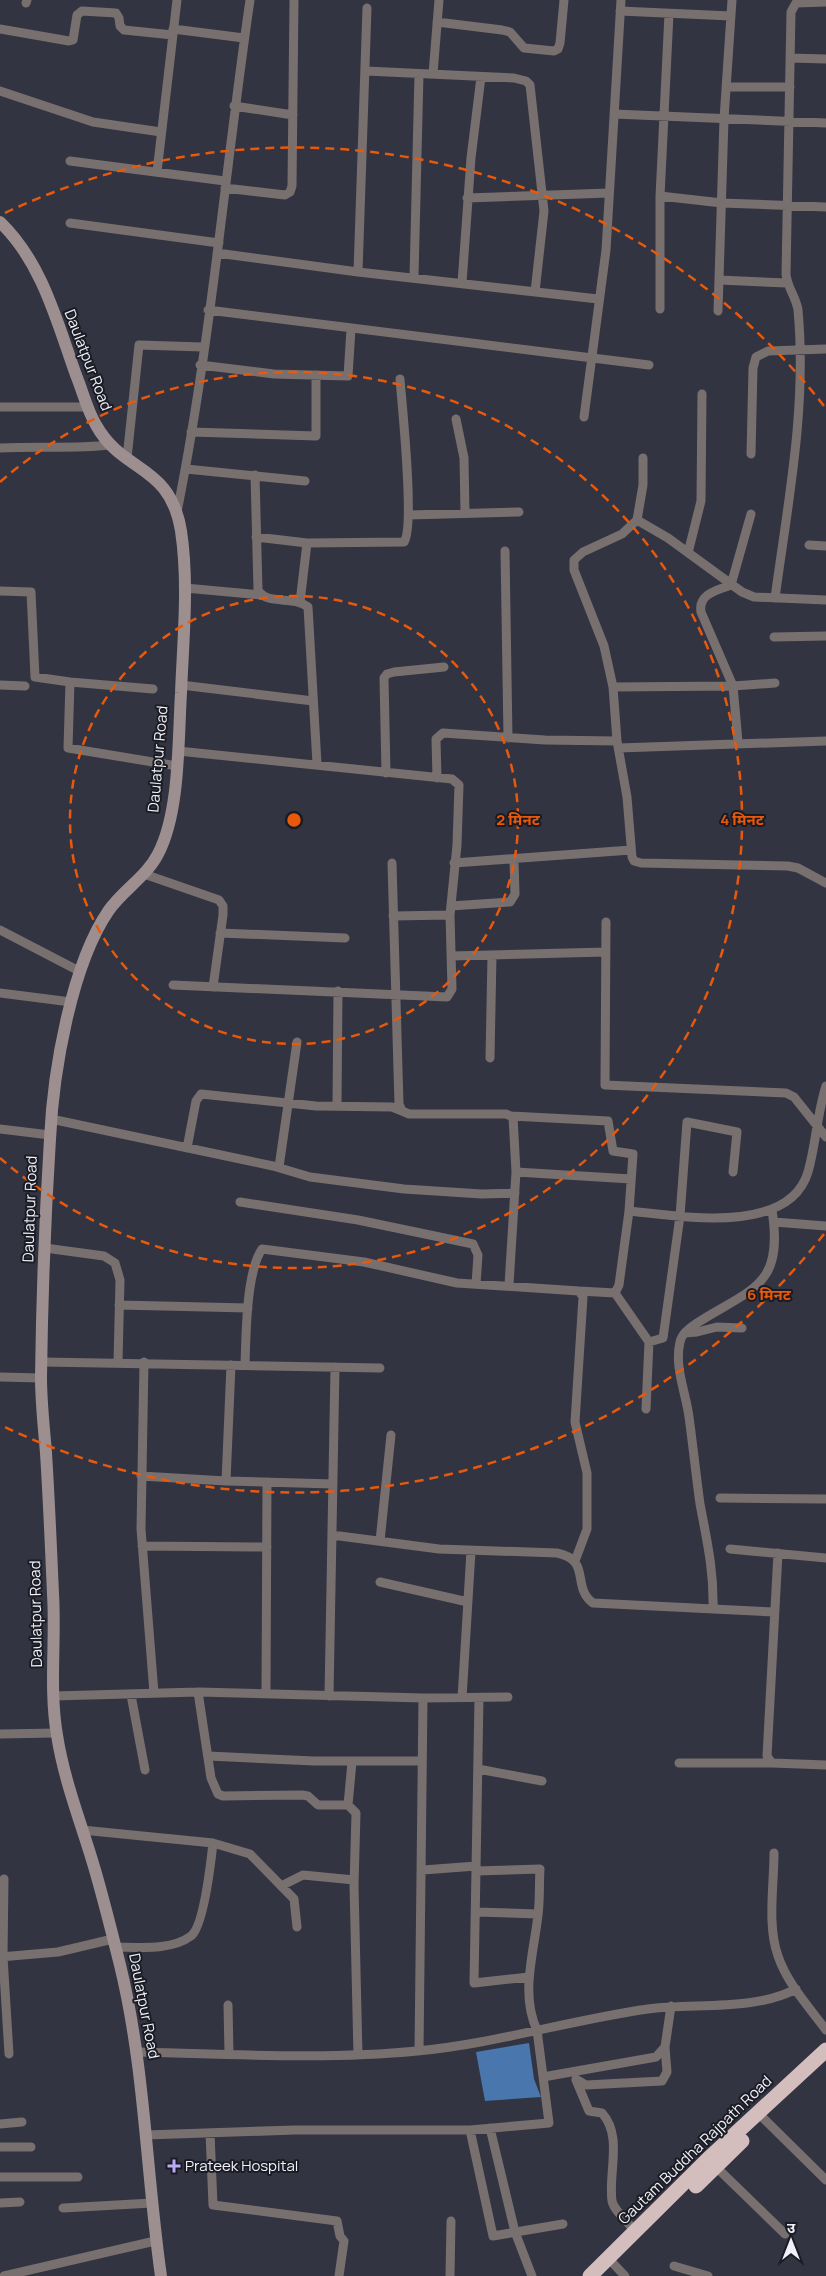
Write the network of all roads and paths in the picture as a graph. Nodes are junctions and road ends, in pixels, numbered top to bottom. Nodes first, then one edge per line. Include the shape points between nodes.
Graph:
1 (177, 0) edge
2 (250, 0) edge
3 (294, 0) edge
4 (439, 0) edge
5 (564, 0) edge
6 (621, 0) edge
7 (732, 0) edge
8 (826, 2) edge
9 (367, 8) dead end
10 (620, 11) junction
11 (669, 14) junction
12 (731, 16) junction
13 (437, 22) junction
14 (0, 29) edge
15 (173, 32) junction
16 (244, 38) junction
17 (790, 58) junction
18 (826, 59) edge
19 (366, 71) junction
20 (419, 74) junction
21 (433, 74) junction
22 (481, 77) junction
23 (726, 87) junction
24 (790, 87) junction
25 (0, 90) edge
26 (234, 106) junction
27 (614, 114) junction
28 (293, 115) junction
29 (664, 117) junction
30 (724, 119) junction
31 (789, 122) junction
32 (826, 123) edge
33 (161, 132) junction
34 (70, 161) dead end
35 (157, 172) junction
36 (225, 184) junction
37 (610, 193) junction
38 (541, 196) junction
39 (660, 196) junction
40 (468, 198) junction
41 (722, 203) junction
42 (787, 205) junction
43 (826, 207) edge
44 (0, 222) edge
45 (70, 223) dead end
46 (219, 243) junction
47 (217, 253) junction
48 (358, 272) junction
49 (414, 277) junction
50 (719, 280) junction
51 (462, 283) junction
52 (787, 283) junction
53 (535, 292) junction
54 (598, 299) junction
55 (208, 310) junction
56 (660, 310) dead end
57 (718, 311) dead end
58 (351, 329) junction
59 (203, 346) junction
60 (799, 349) junction
61 (826, 349) edge
62 (592, 357) junction
63 (200, 365) junction
64 (649, 365) dead end
65 (316, 375) junction
66 (400, 379) dead end
67 (702, 394) dead end
68 (0, 407) edge
69 (88, 407) junction
70 (584, 417) dead end
71 (456, 419) dead end
72 (191, 432) junction
73 (110, 446) junction
74 (0, 448) edge
75 (751, 454) dead end
76 (127, 458) junction
77 (643, 458) dead end
78 (186, 469) junction
79 (255, 475) junction
80 (305, 481) dead end
81 (177, 512) junction
82 (519, 512) dead end
83 (465, 513) junction
84 (751, 514) dead end
85 (409, 515) junction
86 (637, 520) junction
87 (256, 537) junction
88 (307, 543) junction
89 (809, 545) dead end
90 (826, 546) edge
91 (505, 551) dead end
92 (688, 553) junction
93 (732, 585) junction
94 (185, 588) junction
95 (0, 591) edge
96 (261, 595) junction
97 (775, 598) junction
98 (826, 600) edge
99 (300, 602) junction
100 (826, 636) edge
101 (774, 637) dead end
102 (444, 668) dead end
103 (70, 682) junction
104 (775, 683) dead end
105 (0, 685) edge
106 (181, 685) junction
107 (25, 686) dead end
108 (733, 686) junction
109 (613, 687) junction
110 (152, 689) dead end
111 (313, 701) junction
112 (508, 738) junction
113 (826, 741) edge
114 (738, 742) junction
115 (618, 745) junction
116 (178, 751) junction
117 (317, 764) junction
118 (177, 766) junction
119 (386, 773) junction
120 (437, 778) junction
121 (631, 850) junction
122 (514, 860) junction
123 (392, 863) dead end
124 (454, 863) junction
125 (144, 874) junction
126 (826, 883) edge
127 (451, 906) junction
128 (450, 915) junction
129 (393, 916) junction
130 (606, 922) dead end
131 (0, 930) edge
132 (220, 933) junction
133 (345, 938) dead end
134 (606, 952) junction
135 (492, 955) junction
136 (451, 956) junction
137 (79, 971) junction
138 (173, 985) dead end
139 (212, 986) junction
140 (338, 991) junction
141 (0, 994) edge
142 (395, 995) junction
143 (71, 1002) junction
144 (297, 1042) dead end
145 (490, 1058) dead end
146 (826, 1086) edge
147 (289, 1102) junction
148 (337, 1105) junction
149 (402, 1111) junction
150 (511, 1116) junction
151 (51, 1119) junction
152 (818, 1127) junction
153 (0, 1129) edge
154 (50, 1134) junction
155 (826, 1137) edge
156 (187, 1148) junction
157 (279, 1167) junction
158 (516, 1172) junction
159 (733, 1172) dead end
160 (632, 1179) junction
161 (515, 1193) junction
162 (240, 1202) dead end
163 (772, 1210) junction
164 (629, 1211) junction
165 (680, 1216) junction
166 (774, 1222) junction
167 (826, 1226) edge
168 (45, 1248) junction
169 (476, 1284) junction
170 (509, 1285) junction
171 (579, 1291) junction
172 (615, 1292) junction
173 (119, 1305) junction
174 (248, 1308) junction
175 (742, 1328) dead end
176 (685, 1332) junction
177 (649, 1342) junction
178 (42, 1362) junction
179 (118, 1362) junction
180 (144, 1362) junction
181 (231, 1365) junction
182 (245, 1365) junction
183 (335, 1367) junction
184 (380, 1368) dead end
185 (0, 1377) edge
186 (41, 1378) junction
187 (646, 1409) dead end
188 (391, 1435) dead end
189 (141, 1476) junction
190 (226, 1481) junction
191 (267, 1482) junction
192 (333, 1484) junction
193 (720, 1498) dead end
194 (826, 1499) edge
195 (332, 1534) junction
196 (380, 1541) junction
197 (142, 1546) junction
198 (267, 1547) junction
199 (730, 1549) dead end
200 (471, 1551) junction
201 (778, 1553) junction
202 (826, 1558) edge
203 (575, 1561) junction
204 (380, 1582) dead end
205 (468, 1602) junction
206 (713, 1609) junction
207 (774, 1612) junction
208 (198, 1692) junction
209 (154, 1693) junction
210 (266, 1694) junction
211 (131, 1695) junction
212 (54, 1696) junction
213 (329, 1696) junction
214 (508, 1697) dead end
215 (423, 1698) junction
216 (462, 1698) junction
217 (479, 1698) junction
218 (56, 1732) junction
219 (0, 1734) edge
220 (208, 1756) junction
221 (422, 1761) junction
222 (352, 1762) junction
223 (679, 1763) dead end
224 (772, 1763) junction
225 (826, 1765) edge
226 (478, 1769) junction
227 (146, 1770) dead end
228 (542, 1782) dead end
229 (348, 1805) junction
230 (82, 1830) junction
231 (213, 1843) junction
232 (774, 1853) dead end
233 (476, 1868) junction
234 (422, 1870) junction
235 (4, 1879) dead end
236 (354, 1880) junction
237 (281, 1886) junction
238 (476, 1912) junction
239 (538, 1914) junction
240 (297, 1927) dead end
241 (114, 1943) junction
242 (2, 1957) edge
243 (529, 1978) junction
244 (796, 1989) junction
245 (228, 2005) dead end
246 (671, 2006) junction
247 (3, 2026) edge
248 (536, 2030) junction
249 (826, 2030) edge
250 (665, 2047) junction
251 (826, 2050) edge
252 (419, 2051) junction
253 (137, 2052) junction
254 (9, 2054) dead end
255 (229, 2054) junction
256 (358, 2055) junction
257 (826, 2060) edge
258 (575, 2076) junction
259 (543, 2077) junction
260 (761, 2116) junction
261 (22, 2122) dead end
262 (0, 2124) edge
263 (490, 2128) junction
264 (470, 2130) junction
265 (210, 2133) junction
266 (146, 2135) junction
267 (0, 2147) edge
268 (31, 2147) dead end
269 (712, 2163) junction
270 (0, 2177) edge
271 (78, 2177) dead end
272 (826, 2180) edge
273 (20, 2202) dead end
274 (152, 2203) junction
275 (0, 2204) edge
276 (63, 2208) dead end
277 (451, 2221) dead end
278 (563, 2224) dead end
279 (515, 2232) junction
280 (636, 2232) junction
281 (785, 2234) dead end
282 (155, 2240) junction
283 (674, 2266) dead end
284 (613, 2269) edge
285 (10, 2275) edge
286 (160, 2276) edge
287 (339, 2276) edge
288 (450, 2276) edge
289 (532, 2276) edge
290 (590, 2276) edge
291 (708, 2276) edge

1 - 15 street
2 - 16 street
3 - 28 street
4 - 13 street
5 - 13 street via 560,42 554,51 524,48 510,32 502,30
6 - 10 street
7 - 12 street
8 - 17 street via 802,1 793,7
9 - 19 street
10 - 11 street
10 - 27 street
11 - 12 street
11 - 29 street
12 - 23 street
13 - 21 street
14 - 15 street via 74,40 77,15 82,11 116,13 124,30
15 - 16 street
15 - 33 street
16 - 26 street
17 - 18 street
17 - 24 street
19 - 20 street
19 - 48 street
20 - 21 street
20 - 49 street
21 - 22 street
22 - 38 street via 514,78 526,81 530,86
22 - 40 street
23 - 24 street
23 - 30 street
24 - 31 street
25 - 33 street via 93,122
26 - 28 street
26 - 36 street
27 - 29 street
27 - 37 street
28 - 36 street via 290,192 276,195
29 - 30 street
29 - 39 street
30 - 31 street
30 - 41 street
31 - 32 street
31 - 42 street
33 - 35 street
34 - 35 street
35 - 36 street
36 - 46 street
37 - 38 street
37 - 54 street
38 - 40 street
38 - 53 street via 544,222
39 - 41 street
39 - 56 street
40 - 51 street
41 - 42 street
41 - 50 street
42 - 43 street
42 - 52 street
44 - 69 street, Daulatpur Road via 26,251 39,274
45 - 46 street
46 - 47 street
47 - 48 street
47 - 55 street
48 - 49 street
49 - 51 street
50 - 52 street
50 - 57 street
51 - 53 street
52 - 60 street via 798,308
53 - 54 street
54 - 62 street
55 - 58 street
55 - 59 street
58 - 62 street
58 - 65 street via 348,376
59 - 63 street
59 - 76 street via 139,345
60 - 61 street
60 - 75 street via 768,351 756,357
60 - 97 street via 799,426
62 - 64 street
62 - 70 street
63 - 65 street via 274,374
63 - 72 street
65 - 72 street via 316,436
66 - 85 street
67 - 92 street via 701,501
68 - 69 street
69 - 73 street, Daulatpur Road
71 - 83 street via 464,458
72 - 78 street
73 - 74 street
73 - 76 street, Daulatpur Road
76 - 81 street, Daulatpur Road via 162,484
77 - 86 street via 643,484
78 - 79 street
78 - 81 street
79 - 80 street
79 - 87 street
81 - 94 street, Daulatpur Road
82 - 83 street
83 - 85 street
84 - 93 street
85 - 88 street via 404,542
86 - 92 street
86 - 109 street via 622,534 583,552 574,560 574,570 604,646
87 - 88 street
87 - 96 street via 258,590
88 - 99 street
89 - 90 street
91 - 112 street
92 - 93 street
93 - 97 street via 754,597
93 - 108 street via 711,593 702,599 700,605
94 - 96 street
94 - 106 street, Daulatpur Road
95 - 103 street via 31,592 36,677
96 - 99 street
97 - 98 street
99 - 111 street via 308,607
100 - 101 street
102 - 119 street via 394,672 384,678
103 - 110 street
103 - 118 street via 68,748
104 - 108 street
105 - 107 street
106 - 111 street
106 - 116 street, Daulatpur Road
108 - 109 street
108 - 114 street
109 - 115 street
111 - 117 street
112 - 115 street
112 - 120 street via 438,735
113 - 114 street
114 - 115 street
115 - 121 street via 627,797
116 - 117 street
116 - 118 street, Daulatpur Road
117 - 119 street
118 - 125 street, Daulatpur Road via 167,833 157,856
119 - 120 street
120 - 124 street via 452,779 459,785 458,845
121 - 122 street
121 - 126 street via 634,861 641,863 788,866
122 - 124 street
122 - 127 street via 515,894 510,902
123 - 129 street
124 - 127 street
125 - 132 street via 219,900 223,906
125 - 137 street, Daulatpur Road via 109,909
127 - 128 street
128 - 129 street
128 - 136 street
129 - 142 street
130 - 134 street
131 - 137 street
132 - 133 street
132 - 139 street
134 - 135 street
134 - 152 street via 605,1085 786,1093 794,1097
135 - 136 street
135 - 145 street
136 - 142 street via 452,988 447,997
137 - 143 street, Daulatpur Road
138 - 139 street
139 - 140 street
140 - 142 street
140 - 148 street
141 - 143 street
142 - 149 street via 399,1104
143 - 151 street, Daulatpur Road
144 - 147 street
146 - 152 street
147 - 148 street
147 - 156 street via 201,1094 196,1101
147 - 157 street
148 - 149 street via 392,1107
149 - 150 street via 410,1114
150 - 158 street via 514,1121
150 - 160 street via 608,1121 613,1151 633,1154
151 - 154 street, Daulatpur Road
151 - 156 street
152 - 155 street
152 - 163 street via 801,1190 794,1198
153 - 154 street
154 - 168 street, Daulatpur Road
156 - 157 street
157 - 161 street via 310,1177 404,1189
158 - 160 street
158 - 161 street
159 - 165 street via 737,1132 687,1122
160 - 164 street
161 - 170 street
162 - 169 street via 358,1220 473,1244 478,1255
163 - 165 street via 738,1217
163 - 166 street
164 - 165 street
164 - 172 street via 619,1285
165 - 177 street via 663,1338
166 - 167 street
166 - 176 street via 775,1251 769,1272 742,1298
168 - 173 street via 110,1258 118,1267
168 - 178 street, Daulatpur Road
169 - 170 street
169 - 174 street via 432,1279 364,1262 262,1249 256,1262
170 - 171 street
171 - 172 street
171 - 203 street via 583,1297 575,1422 586,1473 586,1529
172 - 177 street
173 - 174 street
173 - 179 street
174 - 182 street
175 - 176 street via 716,1327
176 - 206 street via 680,1341 680,1377 712,1565
177 - 187 street
178 - 179 street
178 - 186 street, Daulatpur Road
179 - 180 street
180 - 181 street
180 - 189 street
181 - 182 street
181 - 190 street
182 - 183 street
183 - 184 street
183 - 192 street
185 - 186 street
186 - 212 street, Daulatpur Road via 54,1614
188 - 196 street
189 - 190 street
189 - 197 street
190 - 191 street
191 - 192 street
191 - 198 street
192 - 195 street
193 - 194 street
195 - 196 street
195 - 213 street
196 - 200 street
197 - 198 street
197 - 209 street
198 - 210 street
199 - 201 street
200 - 203 street via 557,1552 569,1555
200 - 205 street
201 - 202 street
201 - 207 street
203 - 206 street via 583,1592 593,1603
204 - 205 street
205 - 216 street
206 - 207 street
207 - 224 street via 766,1747
208 - 209 street
208 - 210 street
208 - 220 street
209 - 211 street
210 - 213 street
211 - 212 street
211 - 227 street
212 - 218 street, Daulatpur Road
213 - 215 street
214 - 217 street
215 - 216 street
215 - 221 street
216 - 217 street
217 - 226 street
218 - 219 street
218 - 230 street, Daulatpur Road
220 - 222 street
220 - 229 street via 215,1790 223,1796 302,1794 318,1805
221 - 222 street
221 - 234 street
222 - 229 street
223 - 224 street
224 - 225 street
226 - 228 street
226 - 233 street
229 - 236 street via 356,1819
230 - 231 street
230 - 241 street, Daulatpur Road
231 - 237 street via 250,1854
231 - 241 street via 208,1885 197,1928 191,1936 158,1946
232 - 244 street via 774,1934 778,1956
233 - 234 street
233 - 238 street
233 - 239 street via 540,1869
234 - 252 street
235 - 242 street
236 - 237 street via 303,1875
236 - 256 street
237 - 240 street via 294,1899
238 - 239 street
238 - 243 street via 474,1983
239 - 243 street
241 - 242 street
241 - 253 street, Daulatpur Road
242 - 247 street
243 - 248 street via 530,2016
244 - 246 street via 764,2001
244 - 249 street
245 - 255 street
246 - 248 street
246 - 250 street
247 - 254 street
248 - 252 street
248 - 259 street
250 - 258 street via 656,2056
250 - 258 street via 667,2072 662,2081 586,2085
251 - 260 highway, Gautam Buddha Rajpath Road
252 - 256 street
253 - 255 street
253 - 266 street, Daulatpur Road
255 - 256 street
257 - 260 highway
258 - 259 street
258 - 280 street via 590,2111 602,2113 610,2124 613,2141 612,2202
259 - 263 street via 549,2123
260 - 269 highway, Gautam Buddha Rajpath Road
260 - 272 street
261 - 262 street
263 - 264 street
263 - 279 street
264 - 265 street
264 - 279 street via 493,2236
265 - 266 street
265 - 287 street via 213,2205 337,2221 344,2241
266 - 274 street, Daulatpur Road
267 - 268 street
269 - 280 highway, Gautam Buddha Rajpath Road
269 - 281 street
269 - 284 highway
270 - 271 street
273 - 275 street
274 - 276 street
274 - 282 street, Daulatpur Road
277 - 288 street
278 - 279 street
279 - 289 street
280 - 284 highway, Gautam Buddha Rajpath Road
282 - 285 street
282 - 286 street, Daulatpur Road
283 - 291 street
284 - 290 highway, Gautam Buddha Rajpath Road

